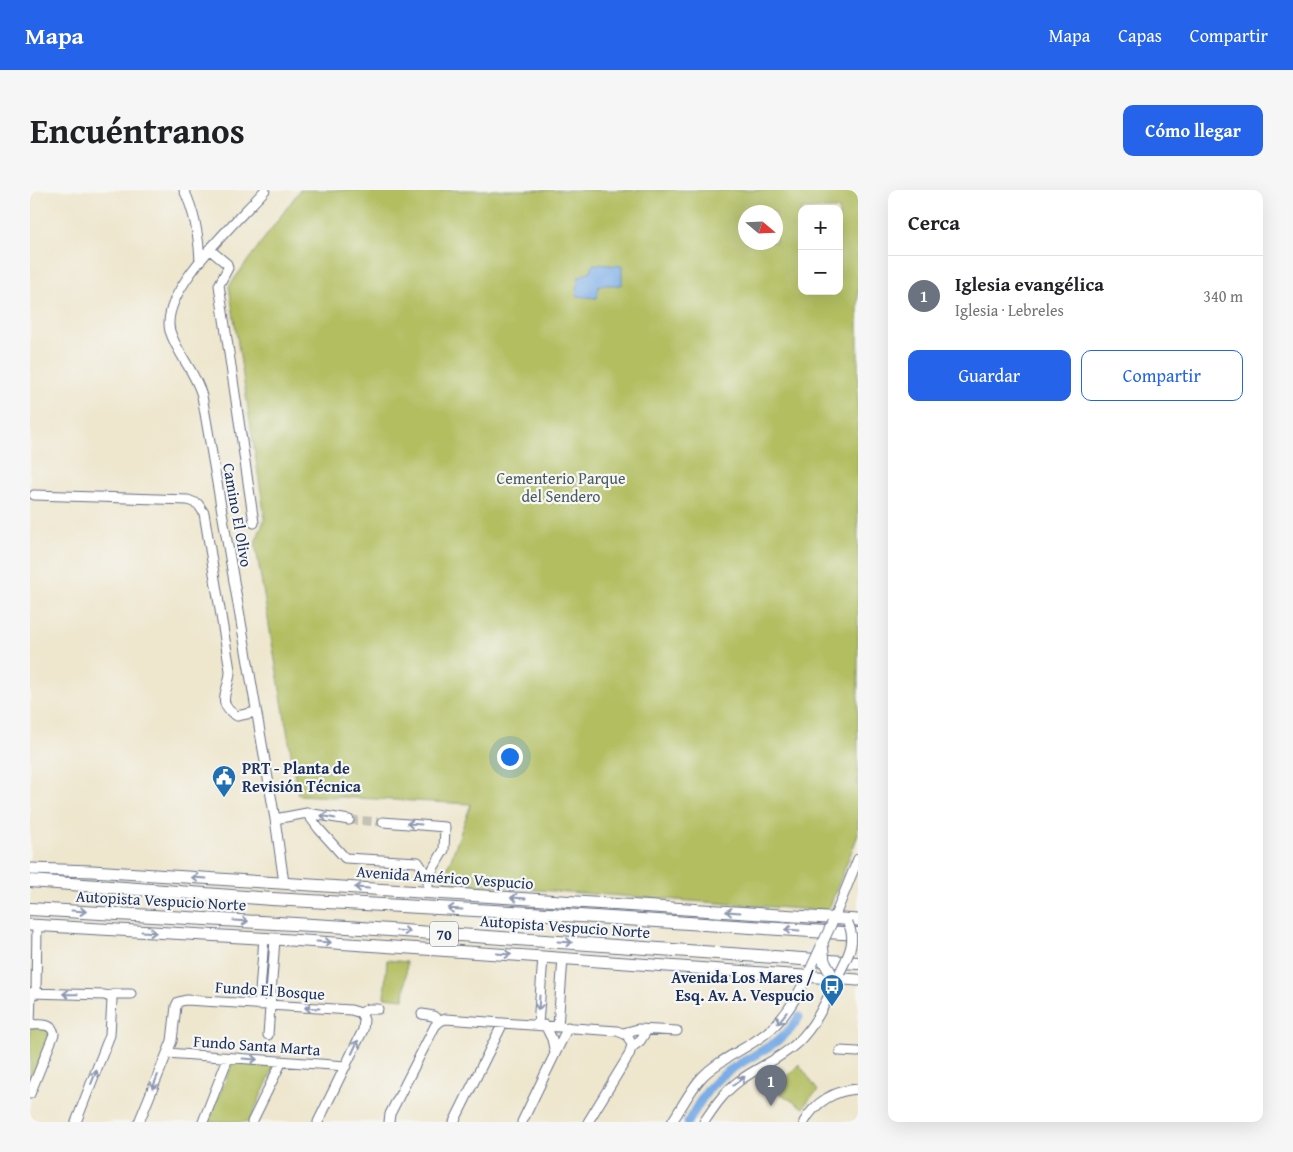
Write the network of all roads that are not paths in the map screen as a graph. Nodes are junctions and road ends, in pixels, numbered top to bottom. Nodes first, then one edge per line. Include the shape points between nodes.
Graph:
1 (184, 190) edge
2 (265, 190) edge
3 (209, 249) junction
4 (200, 262) junction
5 (34, 495) dead end
6 (254, 523) dead end
7 (256, 712) junction
8 (307, 813) junction
9 (275, 819) junction
10 (349, 820) tunnel mouth
11 (383, 822) tunnel mouth
12 (858, 859) edge
13 (30, 869) edge
14 (428, 877) junction
15 (30, 881) edge
16 (284, 883) junction
17 (428, 892) junction
18 (30, 909) edge
19 (843, 918) edge
20 (34, 925) edge
21 (858, 934) edge
22 (269, 939) junction
23 (822, 944) junction
24 (543, 957) junction
25 (562, 958) junction
26 (858, 963) edge
27 (808, 973) junction
28 (261, 974) junction
29 (273, 974) junction
30 (836, 974) junction
31 (858, 980) edge
32 (32, 993) edge
33 (131, 994) dead end
34 (108, 996) junction
35 (259, 1005) junction
36 (271, 1006) junction
37 (378, 1009) dead end
38 (360, 1013) junction
39 (422, 1014) dead end
40 (440, 1021) junction
41 (503, 1023) junction
42 (30, 1025) edge
43 (541, 1025) junction
44 (558, 1026) junction
45 (568, 1027) junction
46 (647, 1030) junction
47 (678, 1031) dead end
48 (268, 1035) dead end
49 (626, 1036) junction
50 (631, 1048) junction
51 (840, 1051) dead end
52 (858, 1052) edge
53 (167, 1053) junction
54 (555, 1053) junction
55 (228, 1058) junction
56 (282, 1062) junction
57 (346, 1066) junction
58 (858, 1089) edge
59 (30, 1094) edge
60 (709, 1120) edge
61 (76, 1122) edge
62 (139, 1122) edge
63 (203, 1122) edge
64 (252, 1122) edge
65 (318, 1122) edge
66 (388, 1122) edge
67 (454, 1122) edge
68 (522, 1122) edge
69 (588, 1122) edge
70 (672, 1122) edge
71 (804, 1122) edge

1 - 4 street via 196,225
2 - 3 street, Camino El Olivo
3 - 4 street, Camino El Olivo
3 - 6 street via 228,268 219,285
4 - 7 street, Camino El Olivo via 178,293 169,324 202,396
5 - 7 street via 188,500 198,504 204,514 230,670 225,704 237,716
7 - 9 street, Camino El Olivo
8 - 9 street
10 -> 8 street
8 - 14 street via 345,858 418,862
9 - 16 street, Camino El Olivo
14 -> 11 street via 444,850 445,826
12 - 19 street
16 -> 13 main road, Avenida Américo Vespucio
14 - 17 street
21 -> 15 highway, Autopista Vespucio Norte / 70 via 272,899
17 -> 16 main road, Avenida Américo Vespucio
19 -> 17 main road, Avenida Américo Vespucio
18 -> 26 highway, Autopista Vespucio Norte / 70 via 357,927
19 - 23 street, bridge
19 - 30 street, bridge via 852,934 852,946
20 -> 22 main road
20 - 32 street
22 -> 24 main road
22 - 28 street
22 - 29 street, Fundo Santa Marta
23 - 27 street, bridge
23 - 30 main road, bridge via 824,961
24 - 25 main road
24 -> 43 street
25 - 27 main road
25 - 44 street
27 - 30 main road
27 -> 70 street via 778,1024 703,1076
28 - 29 street
28 - 35 street
29 - 36 street, Fundo Santa Marta
30 - 31 main road
60 -> 30 street via 724,1095 739,1081 779,1058 807,1033 820,1014
34 -> 32 street
32 - 42 street
33 - 34 street
61 -> 34 street via 110,1035 112,1002
35 - 36 street, Fundo El Bosque
35 - 53 street, Fundo El Bosque via 178,1002
38 -> 36 street, Fundo El Bosque
36 - 48 street, Fundo Santa Marta
37 - 38 street, Fundo El Bosque
57 -> 38 street via 364,1026
39 - 40 street
40 - 41 street
40 - 66 street
41 - 43 street
41 - 67 street
42 - 59 street via 49,1026 54,1034
43 - 44 street
43 - 54 street via 552,1039
44 - 45 street
45 - 49 street
45 - 54 street
46 - 47 street
46 - 49 street via 633,1030
46 - 50 street via 640,1042
49 - 50 street
50 - 69 street
51 - 52 street
53 - 55 street, Fundo Santa Marta
53 -> 62 street
54 - 68 street
55 -> 56 street, Fundo Santa Marta
55 - 63 street
56 - 57 street, Fundo Santa Marta
56 - 64 street
57 - 65 street
58 - 71 street via 841,1092 819,1103

